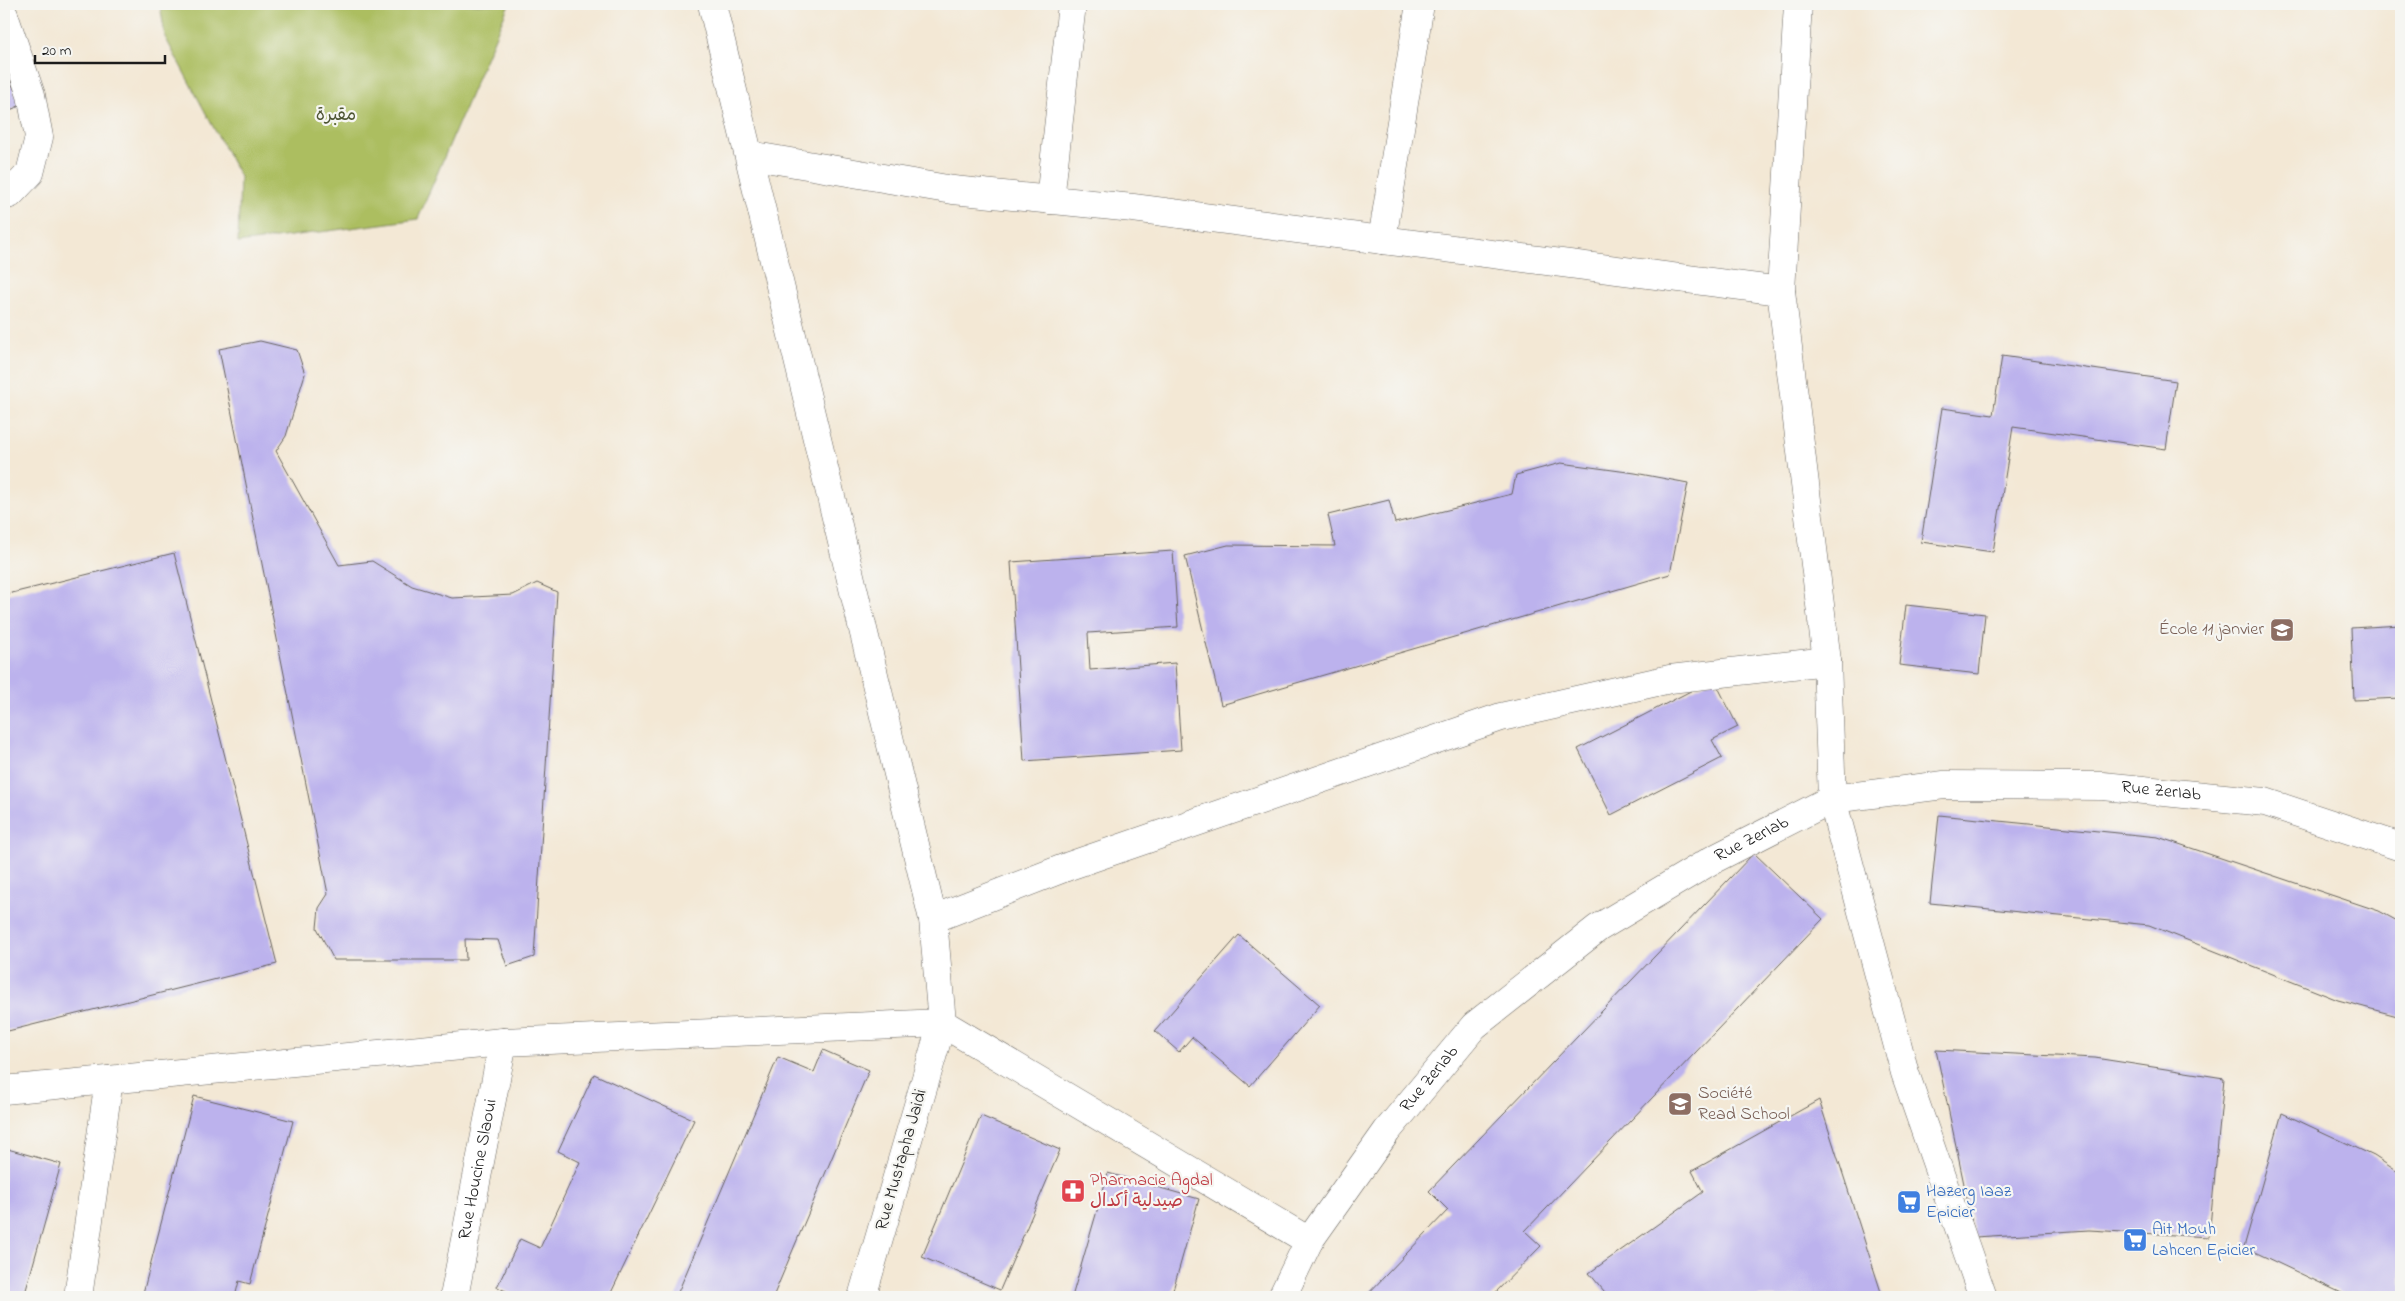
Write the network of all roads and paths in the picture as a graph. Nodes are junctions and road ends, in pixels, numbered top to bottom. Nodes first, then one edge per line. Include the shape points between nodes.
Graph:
1 (712, 4) edge
2 (1072, 4) edge
3 (1420, 4) edge
4 (1798, 4) edge
5 (4, 15) edge
6 (749, 155) junction
7 (4, 196) edge
8 (1050, 200) junction
9 (1382, 240) junction
10 (1781, 291) junction
11 (1827, 660) junction
12 (1832, 799) junction
13 (2401, 847) edge
14 (933, 919) junction
15 (942, 1023) junction
16 (503, 1042) junction
17 (109, 1080) junction
18 (4, 1090) edge
19 (1309, 1240) junction
20 (78, 1297) edge
21 (454, 1297) edge
22 (862, 1297) edge
23 (1282, 1297) edge
24 (1983, 1297) edge

1 - 6 street
2 - 8 street
3 - 9 street
4 - 10 street
5 - 7 street via 31,95 39,137 30,173
6 - 8 street via 953,190
6 - 14 street
8 - 9 street
9 - 10 street
10 - 11 street
11 - 12 street
11 - 14 street via 1670,679 1501,717 1069,866
12 - 13 street, Rue ZerIab via 1944,785 2103,786 2265,802
12 - 19 street, Rue ZerIab via 1712,860 1598,928 1474,1026 1387,1131
12 - 24 street via 1905,1073
14 - 15 street
15 - 16 street
15 - 19 street
15 - 22 street, Rue Mustapha Jaidi
16 - 17 street
16 - 21 street, Rue Houcine Slaoui
17 - 18 street
17 - 20 street
19 - 23 street, Rue ZerIab

